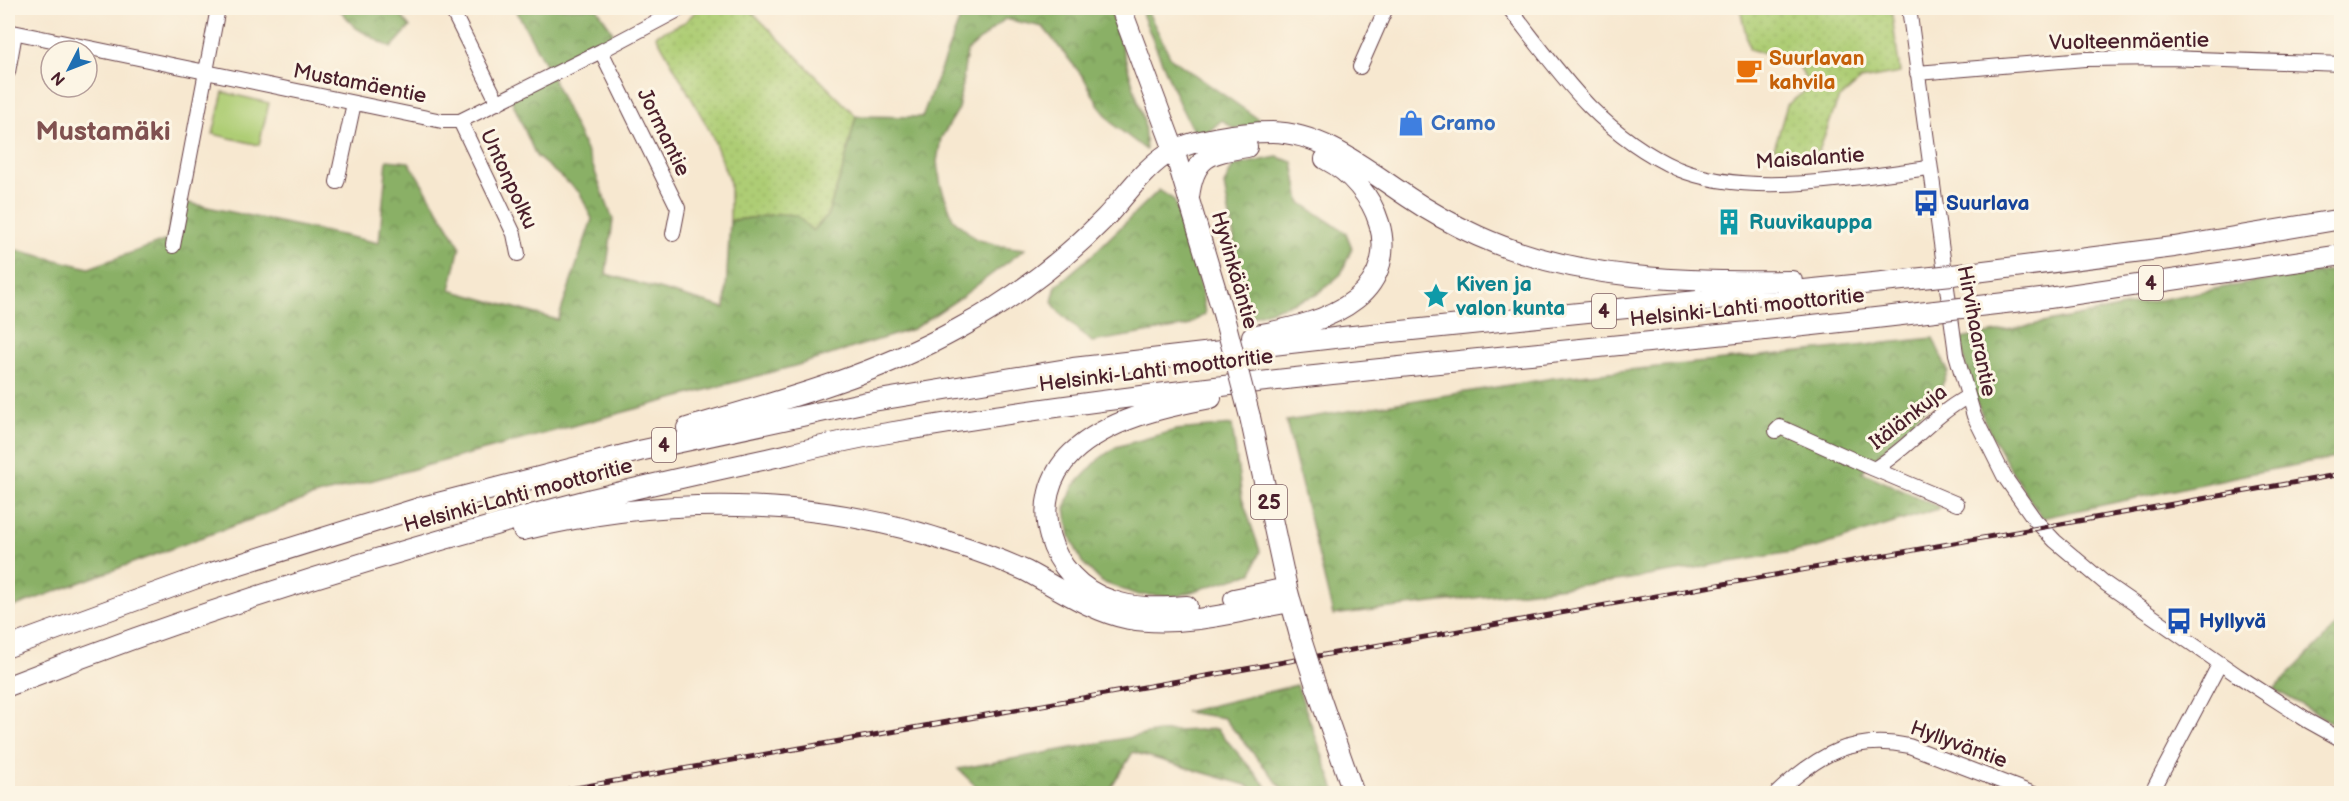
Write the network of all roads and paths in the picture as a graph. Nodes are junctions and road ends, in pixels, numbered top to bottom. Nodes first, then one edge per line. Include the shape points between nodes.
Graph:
1 (218, 8) edge
2 (451, 8) edge
3 (682, 8) edge
4 (1121, 8) edge
5 (1386, 8) edge
6 (1509, 8) edge
7 (1909, 8) edge
8 (11, 32) edge
9 (601, 51) junction
10 (1142, 64) junction
11 (2342, 64) edge
12 (1360, 67) dead end
13 (8, 72) edge
14 (206, 73) junction
15 (1917, 73) junction
16 (354, 103) junction
17 (498, 103) junction
18 (460, 122) junction
19 (1174, 150) junction
20 (1930, 168) junction
21 (337, 182) dead end
22 (1136, 183) junction
23 (1189, 197) junction
24 (2342, 219) edge
25 (673, 234) dead end
26 (173, 246) dead end
27 (518, 254) dead end
28 (2342, 255) edge
29 (1866, 285) junction
30 (1421, 365) junction
31 (1073, 368) junction
32 (1967, 397) junction
33 (1776, 431) dead end
34 (1874, 470) junction
35 (486, 489) junction
36 (1957, 504) dead end
37 (397, 552) junction
38 (1289, 595) junction
39 (8, 647) edge
40 (2220, 663) junction
41 (8, 686) edge
42 (2342, 740) edge
43 (1354, 794) edge
44 (1776, 794) edge
45 (2034, 794) edge
46 (2151, 794) edge

1 - 14 street
2 - 17 street
3 - 9 street
4 - 10 highway, Hyvinkääntie / 25
5 - 12 street
6 - 20 street, Maisalantie via 1596,113 1633,145 1680,170 1752,183 1793,184
7 - 15 street, Hirvihaarantie
8 - 13 street
8 - 14 street, Mustamäentie
9 - 17 street
9 - 25 street, Jormantie via 678,208
10 - 19 highway, Hyvinkääntie / 25
10 - 22 highway via 1155,140 1149,164
11 - 15 street, Vuolteenmäentie via 2085,59
14 - 16 street, Mustamäentie
14 - 26 street
15 - 20 street, Hirvihaarantie
16 - 18 street, Mustamäentie
16 - 21 street
17 - 18 street
18 - 27 street, Untonpolku via 514,234
19 - 22 highway
19 - 23 highway, Hyvinkääntie / 25
19 - 29 highway via 1248,134 1270,132 1304,137 1338,152 1440,217 1479,236 1580,269 1707,282
20 - 32 street, Hirvihaarantie via 1956,354
22 - 35 highway via 1046,271 991,310 881,367
23 - 31 highway via 1191,179 1200,163 1225,151 1272,145 1314,153 1345,172 1369,198 1383,239 1382,258 1368,288 1356,299 1305,324
23 - 38 highway, Hyvinkääntie / 25, bridge via 1250,417
24 - 29 highway, Helsinki-Lahti moottoritie / 4, bridge via 2174,247
28 - 30 highway, Helsinki-Lahti moottoritie / 4, bridge via 2049,298 1806,327
29 - 31 highway, Helsinki-Lahti moottoritie / 4
30 - 37 highway, Helsinki-Lahti moottoritie / 4 via 1121,397 876,435 664,481
30 - 38 highway via 1220,396 1154,411 1083,444 1058,472 1046,510 1052,547 1063,566 1097,595 1148,608
31 - 35 highway, Helsinki-Lahti moottoritie / 4 via 867,402
32 - 34 street, Itälänkuja via 1943,412 1893,458
32 - 40 street, Hirvihaarantie via 2004,476 2035,520 2106,584
33 - 34 street, Itälänkuja via 1780,427
34 - 36 street, Itälänkuja
35 - 39 highway, Helsinki-Lahti moottoritie / 4 via 205,575
37 - 38 highway via 434,551 532,528 637,511 749,506 861,519 949,542 1023,570 1106,612 1128,618 1198,618
37 - 41 highway, Helsinki-Lahti moottoritie / 4 via 221,608
38 - 43 highway, Hyvinkääntie / 25, bridge
40 - 42 street, Hirvihaarantie
40 - 46 street
44 - 45 street, Hyllyväntie via 1819,760 1845,746 1868,741 1909,746

